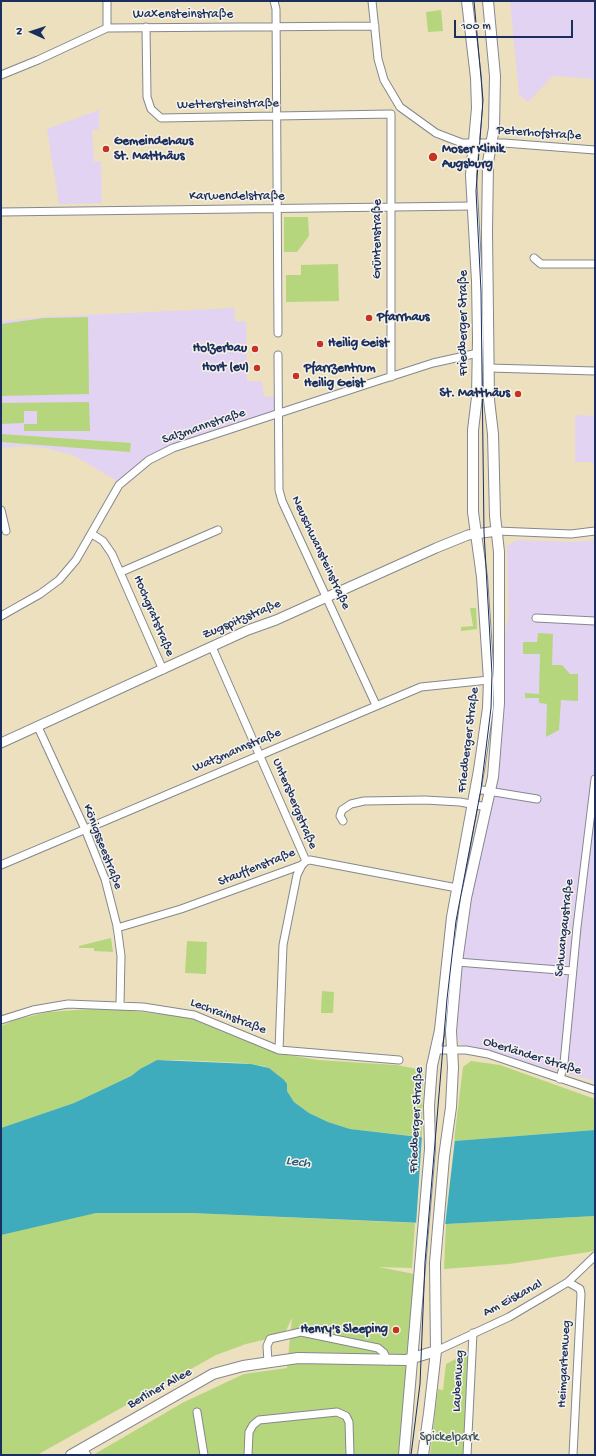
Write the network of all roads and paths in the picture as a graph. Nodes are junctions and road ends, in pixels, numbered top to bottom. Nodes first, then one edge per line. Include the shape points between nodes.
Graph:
1 (107, 1) edge
2 (274, 1) edge
3 (372, 1) edge
4 (467, 1) edge
5 (488, 1) edge
6 (375, 26) junction
7 (146, 27) junction
8 (276, 27) junction
9 (107, 28) junction
10 (1, 75) edge
11 (400, 107) junction
12 (390, 114) junction
13 (276, 117) junction
14 (482, 143) junction
15 (595, 150) edge
16 (472, 206) junction
17 (390, 207) junction
18 (278, 208) junction
19 (1, 212) edge
20 (534, 258) dead end
21 (595, 264) edge
22 (278, 333) dead end
23 (478, 353) junction
24 (278, 355) dead end
25 (489, 368) junction
26 (595, 371) edge
27 (391, 377) junction
28 (279, 414) junction
29 (1, 510) edge
30 (218, 530) dead end
31 (6, 531) dead end
32 (497, 531) junction
33 (595, 531) edge
34 (476, 533) junction
35 (92, 534) junction
36 (121, 572) junction
37 (327, 597) junction
38 (1, 616) edge
39 (536, 618) dead end
40 (595, 621) edge
41 (212, 647) junction
42 (163, 670) junction
43 (489, 680) junction
44 (376, 705) junction
45 (38, 727) junction
46 (1, 743) edge
47 (260, 754) junction
48 (595, 779) edge
49 (476, 789) junction
50 (491, 791) junction
51 (537, 799) dead end
52 (473, 805) junction
53 (487, 807) junction
54 (343, 821) dead end
55 (84, 829) junction
56 (304, 863) junction
57 (1, 865) edge
58 (457, 888) junction
59 (117, 928) junction
60 (457, 962) junction
61 (572, 971) junction
62 (120, 1005) junction
63 (1, 1020) edge
64 (279, 1050) junction
65 (437, 1050) junction
66 (453, 1050) junction
67 (399, 1060) dead end
68 (560, 1079) junction
69 (595, 1090) edge
70 (595, 1256) edge
71 (568, 1282) junction
72 (473, 1333) junction
73 (436, 1351) junction
74 (413, 1358) junction
75 (387, 1361) junction
76 (268, 1362) junction
77 (197, 1412) dead end
78 (85, 1451) edge
79 (71, 1455) edge
80 (204, 1455) edge
81 (248, 1455) edge
82 (350, 1455) edge
83 (404, 1455) edge
84 (423, 1455) edge
85 (467, 1455) edge
86 (573, 1455) edge

1 - 9 street
2 - 8 street
3 - 6 street
4 - 14 main road, Friedberger Straße
5 - 14 main road, Friedberger Straße via 496,76 495,107
6 - 8 street, Waxensteinstraße
6 - 11 street via 380,70
7 - 8 street, Waxensteinstraße
7 - 9 street, Waxensteinstraße
7 - 13 street, Wettersteinstraße via 147,98 151,109 161,118
8 - 13 street
9 - 10 street, Waxensteinstraße
11 - 12 street
11 - 14 street via 436,133 462,143
12 - 13 street, Wettersteinstraße
12 - 17 street, Grüntenstraße
13 - 18 street
14 - 15 street, Peterhofstraße
14 - 16 main road, Friedberger Straße via 471,175
14 - 25 main road, Friedberger Straße via 488,176
16 - 17 street, Karwendelstraße
16 - 23 main road, Friedberger Straße
17 - 18 street, Karwendelstraße
17 - 27 street, Grüntenstraße
18 - 19 street, Karwendelstraße
18 - 22 street
20 - 21 street via 541,264
23 - 27 street, Salzmannstraße via 433,363
23 - 34 main road, Friedberger Straße via 472,493
24 - 28 street, Neuschwansteinstraße
25 - 26 street
25 - 32 main road, Friedberger Straße
27 - 28 street, Salzmannstraße
28 - 35 street, Salzmannstraße via 173,448 149,460 119,485
28 - 37 street, Neuschwansteinstraße via 279,490
29 - 31 street
30 - 36 street, Hochgratstraße
32 - 33 street via 571,534
32 - 34 street, Zugspitzstraße
32 - 50 main road, Friedberger Straße via 500,679
34 - 37 street, Zugspitzstraße via 436,548
34 - 43 main road, Friedberger Straße via 482,577
35 - 36 street, Hochgratstraße via 103,541
35 - 38 street, Salzmannstraße via 76,560 59,580
36 - 42 street, Hochgratstraße
37 - 41 street, Zugspitzstraße
37 - 44 street, Neuschwansteinstraße
39 - 40 street
41 - 42 street, Zugspitzstraße
41 - 47 street, Untersbergstraße
42 - 45 street, Zugspitzstraße
43 - 44 street, Watzmannstraße via 421,687
43 - 49 main road, Friedberger Straße via 487,721
44 - 47 street, Watzmannstraße
45 - 46 street, Zugspitzstraße
45 - 55 street, Königsseestraße
47 - 55 street, Watzmannstraße
47 - 56 street, Untersbergstraße
48 - 61 street, Schwangaustraße
49 - 50 street
49 - 52 main road, Friedberger Straße
50 - 51 street
50 - 53 main road, Friedberger Straße
52 - 53 street
52 - 54 street via 425,800 364,801 351,804 342,810 340,816
52 - 58 main road, Friedberger Straße
53 - 60 main road, Friedberger Straße via 466,898
55 - 57 street, Watzmannstraße
55 - 59 street, Königsseestraße via 105,879
56 - 58 street, Stauffenstraße via 316,861
56 - 59 street, Stauffenstraße via 181,910
56 - 64 street, Untersbergstraße via 297,874 283,946
58 - 65 main road, Friedberger Straße
59 - 62 street, Königsseestraße via 121,956
60 - 61 street
60 - 66 main road, Friedberger Straße via 451,1031
61 - 68 street, Schwangaustraße via 564,1063
62 - 63 street, Lechrainstraße via 50,1006
62 - 64 street, Lechrainstraße via 194,1015
64 - 67 street, Lechrainstraße
65 - 66 street, Oberländer Straße
65 - 74 main road, Friedberger Straße via 432,1066 429,1106 430,1149
66 - 68 street, Oberländer Straße via 496,1056
66 - 73 main road, Friedberger Straße via 451,1108 435,1263
68 - 69 street, Oberländer Straße
70 - 71 street, Am Eiskanal
71 - 72 street, Am Eiskanal via 526,1308
71 - 86 street, Heimgartenweg via 580,1289 581,1294
72 - 73 street, Am Eiskanal
72 - 85 street, Laubenweg
73 - 74 main road, Berliner Allee
73 - 84 main road, Friedberger Straße
74 - 75 main road, Berliner Allee
74 - 83 main road, Friedberger Straße
75 - 76 main road, Berliner Allee via 298,1358
75 - 76 street via 378,1348 301,1332 270,1339 267,1346
76 - 78 main road, Berliner Allee via 212,1374
77 - 80 street
78 - 79 main road, Berliner Allee
81 - 82 street via 249,1432 259,1420 337,1412 346,1416 349,1422

